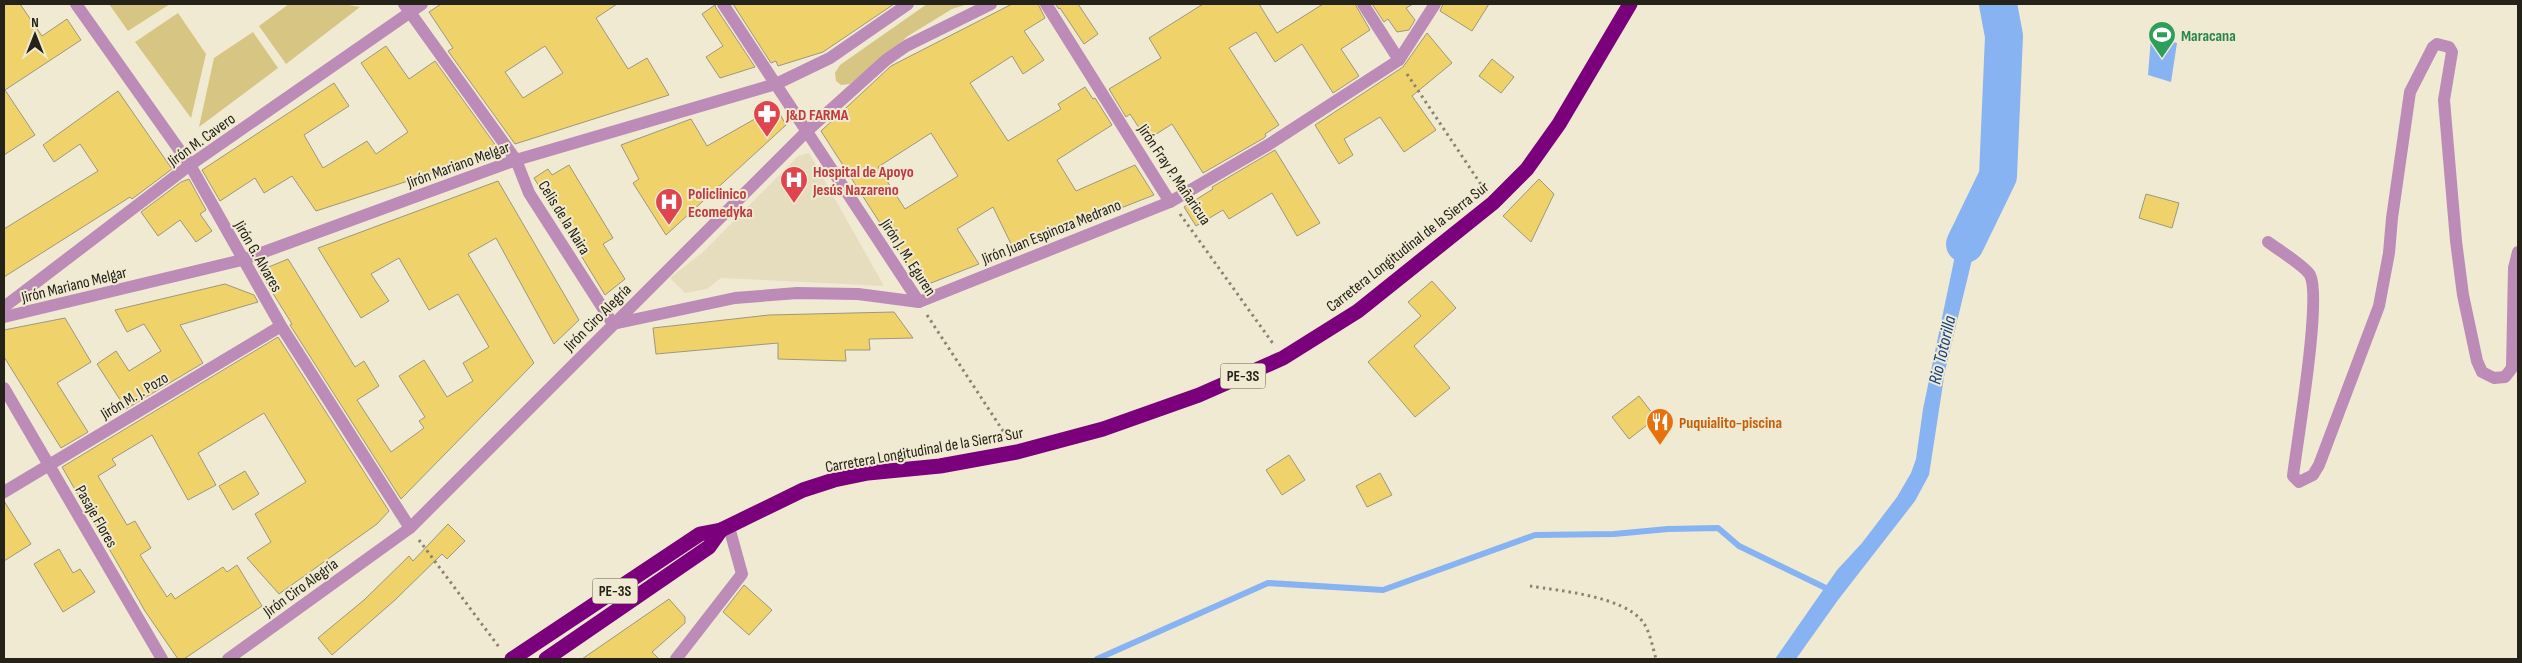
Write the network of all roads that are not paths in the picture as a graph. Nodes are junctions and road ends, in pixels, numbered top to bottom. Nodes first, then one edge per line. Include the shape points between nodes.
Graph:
1 (76, 4) edge
2 (422, 4) edge
3 (724, 4) edge
4 (908, 4) edge
5 (991, 4) edge
6 (1046, 4) edge
7 (1363, 4) edge
8 (1435, 4) edge
9 (1630, 4) edge
10 (407, 8) edge
11 (1399, 60) junction
12 (776, 84) junction
13 (807, 131) junction
14 (516, 160) junction
15 (190, 165) junction
16 (1170, 202) junction
17 (2268, 242) dead end
18 (2518, 252) edge
19 (242, 260) junction
20 (919, 302) junction
21 (4, 307) edge
22 (4, 318) edge
23 (614, 324) junction
24 (281, 326) junction
25 (4, 388) edge
26 (49, 466) junction
27 (4, 492) edge
28 (410, 528) junction
29 (725, 529) junction
30 (507, 655) edge
31 (162, 659) edge
32 (228, 659) edge
33 (546, 659) edge
34 (676, 659) edge

1 - 15 street, Jirón G. Alvares
2 - 10 street, Jirón M. Cavero
3 - 12 street, Jirón J. M. Eguren
4 - 12 street, Jirón Mariano Melgar via 830,58
5 - 13 street, Jirón Ciro Alegría via 906,46
6 - 16 street, Jirón Fray P. Mañaricua
7 - 11 street
8 - 11 street, Jirón Juan Espinoza Medrano
9 - 29 highway, Carretera Longitudinal de la Sierra Sur / PE-3S via 1559,124 1527,169 1493,203 1358,311 1283,358 1199,395 1103,429 1017,452 834,480 803,490
10 - 14 street, Celis de la Naira
10 - 15 street, Jirón M. Cavero
11 - 16 street, Jirón Juan Espinoza Medrano via 1268,145
12 - 13 street, Jirón J. M. Eguren
12 - 14 street, Jirón Mariano Melgar
13 - 20 street, Jirón J. M. Eguren
13 - 23 street, Jirón Ciro Alegría
14 - 19 street, Jirón Mariano Melgar
14 - 23 street, Celis de la Naira via 529,193
15 - 19 street, Jirón G. Alvares
15 - 21 street, Jirón M. Cavero
16 - 20 street, Jirón Juan Espinoza Medrano
17 - 18 street via 2310,274 2312,284 2312,335 2294,476 2299,482 2313,475 2319,465 2379,306 2410,92 2438,44 2449,47 2452,52 2444,100 2463,295 2477,361 2482,372 2494,378 2506,377 2512,368 2514,268
19 - 22 street, Jirón Mariano Melgar
19 - 24 street, Jirón G. Alvares
20 - 23 street, Jirón Juan Espinoza Medrano via 858,294 796,293 735,298
23 - 28 street, Jirón Ciro Alegría
24 - 26 street, Jirón M. J. Pozo
24 - 28 street, Jirón G. Alvares
25 - 26 street, Pasaje Flores
26 - 27 street, Jirón M. J. Pozo
26 - 31 street, Pasaje Flores
28 - 32 street, Jirón Ciro Alegría
29 - 30 highway, PE-3S via 700,534
29 - 33 highway, PE-3S via 709,548
29 - 34 street via 742,569 740,578

